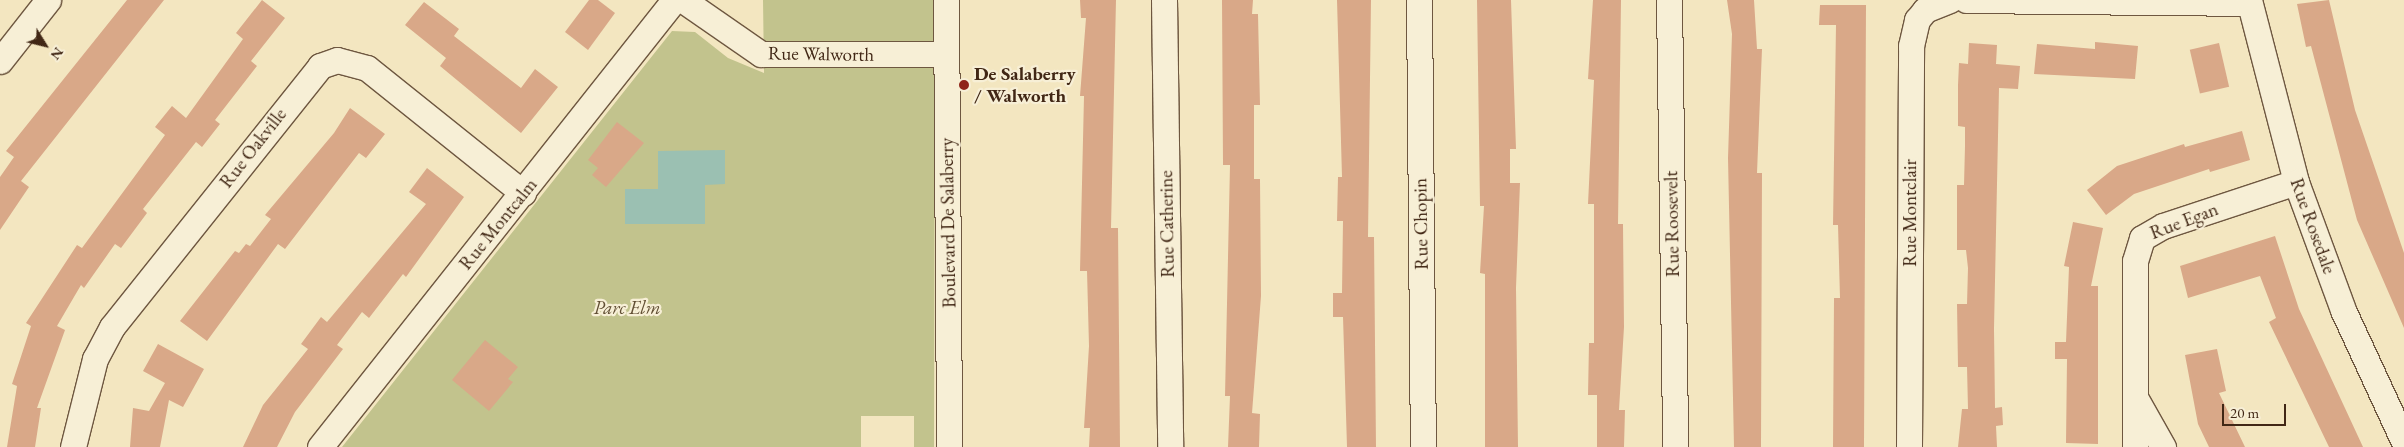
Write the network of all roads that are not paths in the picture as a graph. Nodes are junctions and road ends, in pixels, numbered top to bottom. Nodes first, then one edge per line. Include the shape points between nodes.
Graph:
1 (48, 0) edge
2 (674, 0) edge
3 (683, 0) edge
4 (946, 0) edge
5 (1164, 0) edge
6 (1419, 0) edge
7 (1669, 0) edge
8 (1950, 0) edge
9 (1966, 0) edge
10 (2249, 2) edge
11 (946, 54) junction
12 (0, 61) edge
13 (2296, 182) junction
14 (523, 193) junction
15 (2136, 400) junction
16 (2404, 442) edge
17 (73, 447) edge
18 (320, 447) edge
19 (949, 447) edge
20 (1170, 447) edge
21 (1423, 447) edge
22 (1674, 447) edge
23 (1909, 447) edge
24 (2135, 447) edge
25 (2163, 447) edge

1 - 12 street
2 - 14 street, Rue Montcalm
3 - 11 street, Rue Walworth via 761,54
4 - 11 street, Boulevard De Salaberry
5 - 20 street, Rue Catherine
6 - 21 street, Rue Chopin
7 - 22 street, Rue Roosevelt
8 - 23 street, Rue Montclair via 1925,10 1917,20 1910,46
9 - 10 street
10 - 13 street, Rue Rosedale
11 - 19 street, Boulevard De Salaberry
13 - 15 street, Rue Egan via 2152,230 2142,238 2135,262
13 - 16 street, Rue Rosedale via 2343,310
14 - 17 street, Rue Oakville via 367,68 337,60 320,66 112,327 95,359
14 - 18 street, Rue Montcalm
15 - 24 street, Rue Egan
15 - 25 street, Rue Egan

